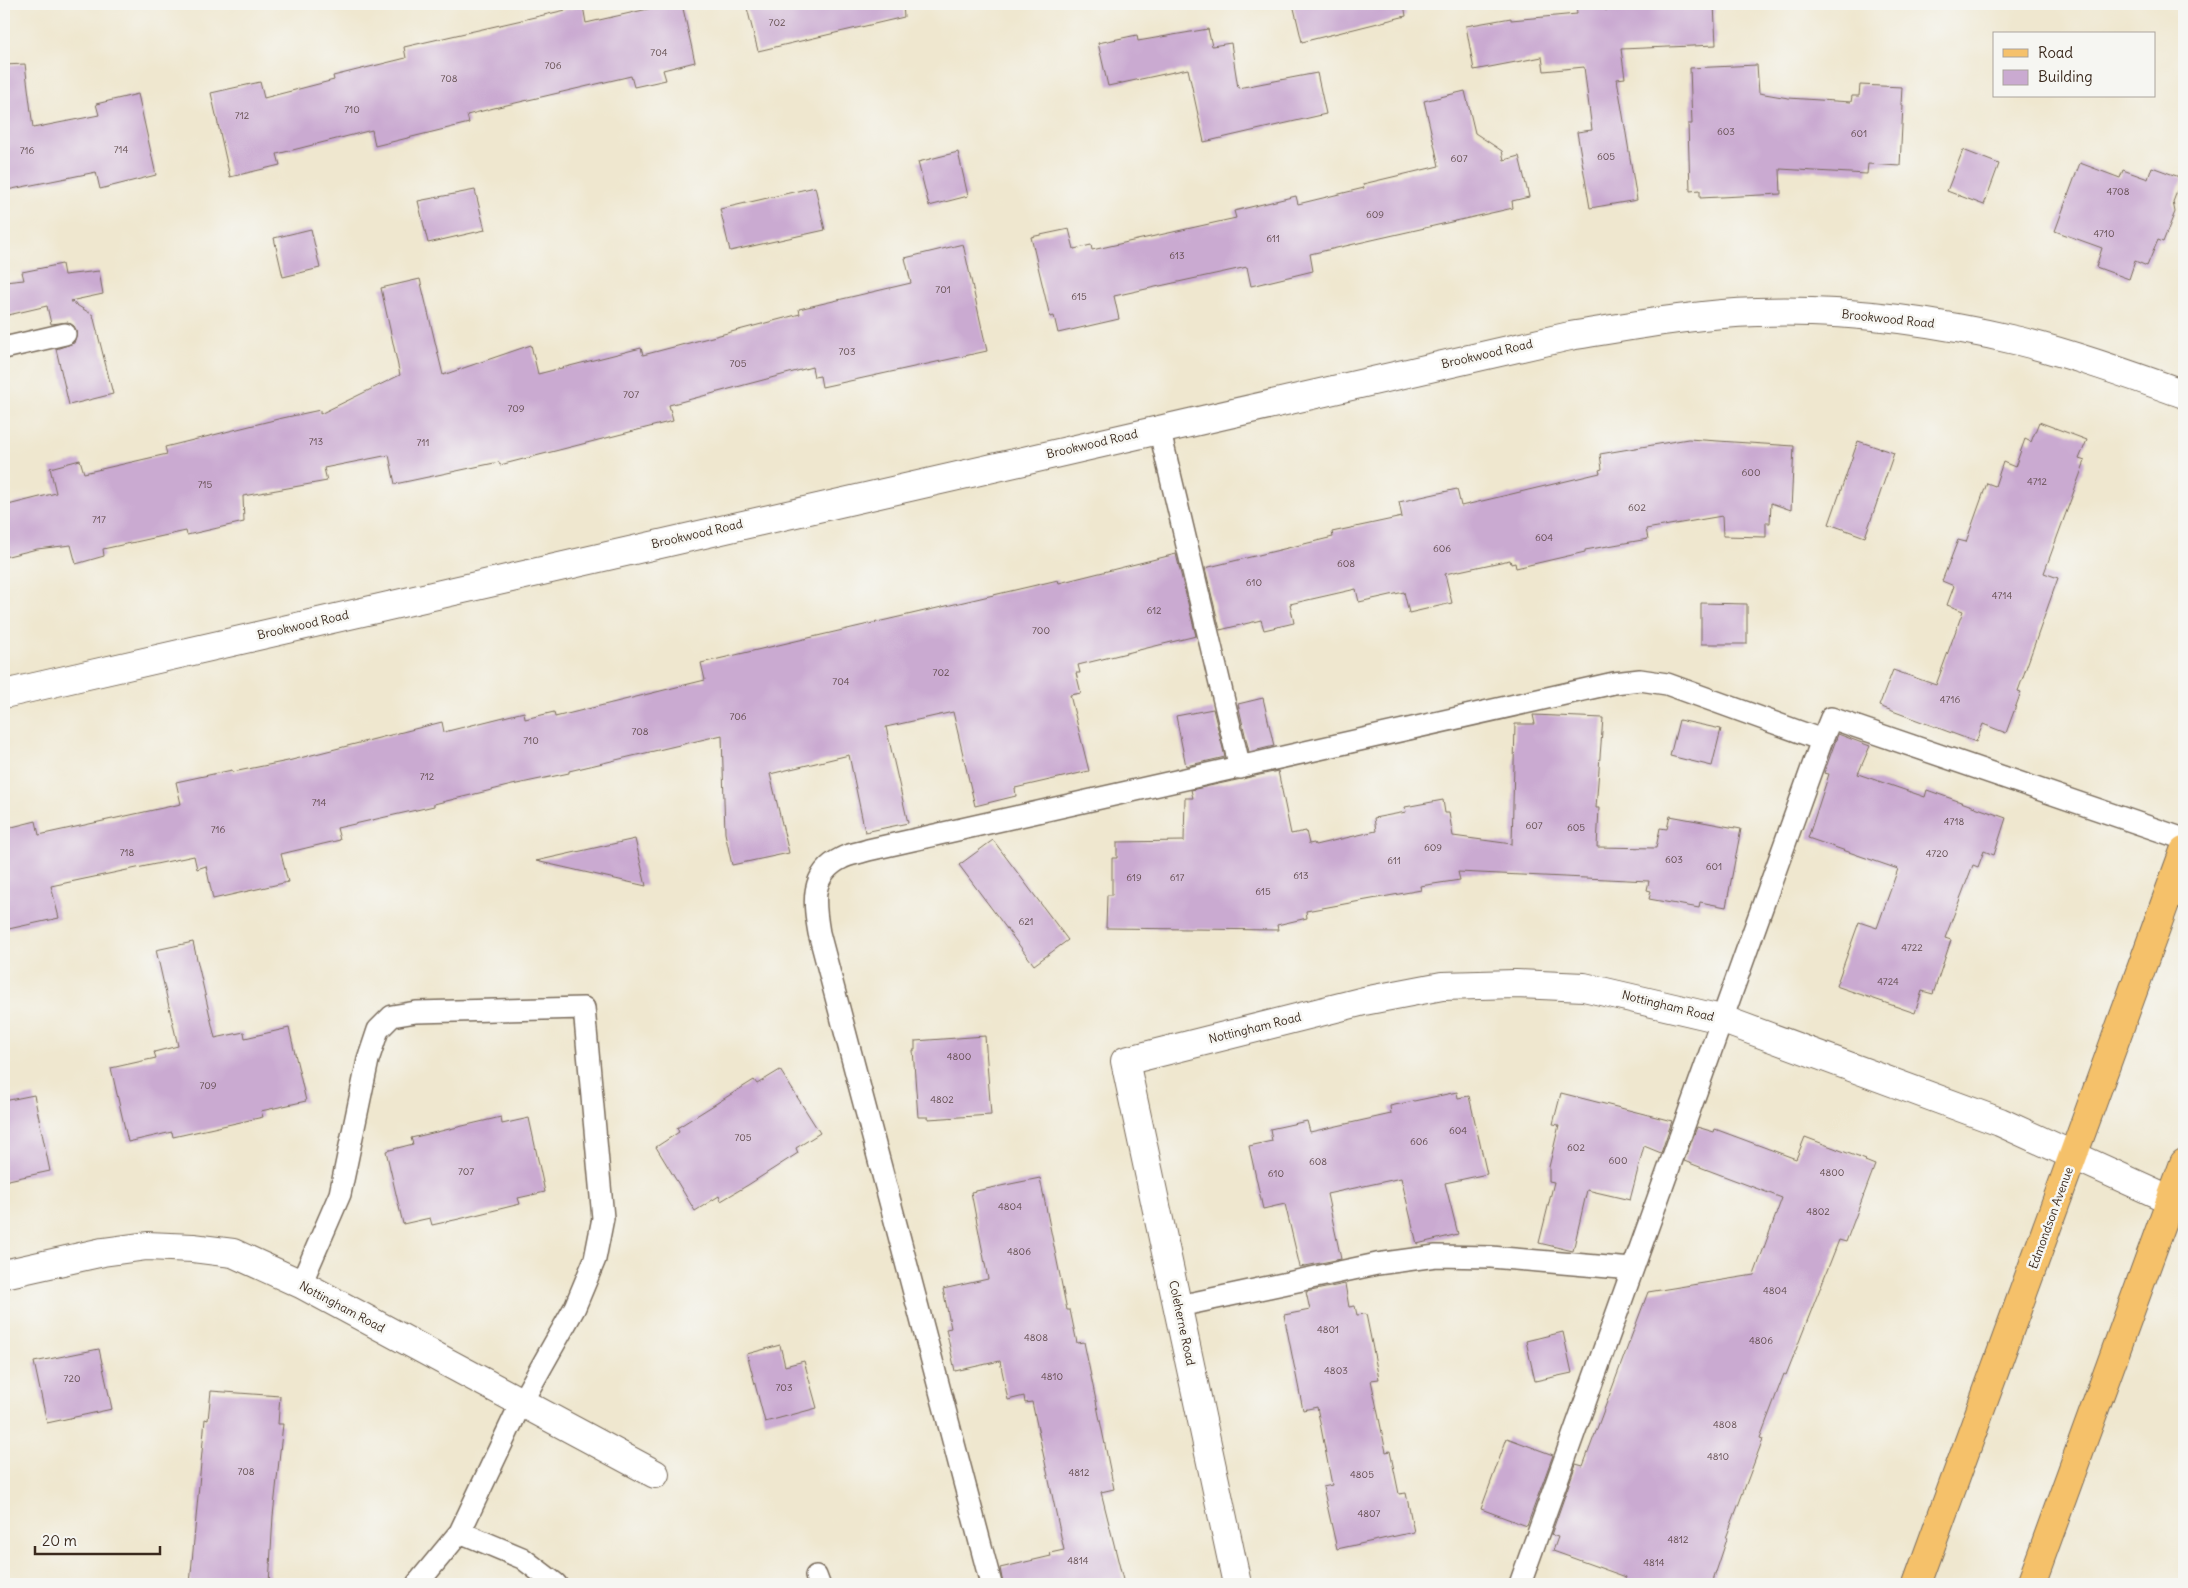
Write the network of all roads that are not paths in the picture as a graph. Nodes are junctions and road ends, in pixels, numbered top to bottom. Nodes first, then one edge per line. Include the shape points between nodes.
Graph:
1 (65, 334) dead end
2 (4, 348) edge
3 (2184, 394) edge
4 (1159, 428) junction
5 (4, 694) edge
6 (1822, 740) junction
7 (1240, 768) junction
8 (2184, 839) edge
9 (2184, 851) edge
10 (1721, 1019) junction
11 (1125, 1061) joint
12 (2073, 1156) junction
13 (2184, 1163) edge
14 (2177, 1203) edge
15 (1632, 1269) junction
16 (4, 1274) edge
17 (301, 1284) junction
18 (1179, 1306) junction
19 (521, 1403) junction
20 (655, 1474) dead end
21 (460, 1532) junction
22 (418, 1584) edge
23 (556, 1584) edge
24 (991, 1584) edge
25 (1237, 1584) edge
26 (1520, 1584) edge
27 (1917, 1584) edge
28 (2031, 1584) edge

1 - 2 lane
3 - 4 street, Brookwood Road via 2029,344 1937,324 1856,315 1757,312 1671,320 1570,336
4 - 5 street, Brookwood Road
4 - 7 lane
6 - 7 lane via 1666,684 1640,680 1614,683
6 - 8 lane via 1831,718
6 - 10 lane
7 - 24 lane via 868,850 841,858 826,871 816,887 814,904 819,933
9 - 12 main road, Edmondson Avenue
10 - 11 street, Nottingham Road via 1584,986 1442,986 1364,1001
10 - 12 street, Nottingham Road via 2000,1122
10 - 15 lane
11 - 18 street, Coleherne Road
12 - 14 street, Nottingham Road
12 - 27 main road, Edmondson Avenue
13 - 14 main road
14 - 28 main road
15 - 18 lane via 1436,1256 1377,1264
15 - 26 lane
16 - 17 street, Nottingham Road via 147,1246 233,1253
17 - 19 street, Nottingham Road
17 - 19 lane via 340,1194 368,1060 378,1030 392,1016 416,1012 584,1008 604,1218 595,1259 575,1307
18 - 25 street, Coleherne Road
19 - 20 street, Nottingham Road
19 - 21 lane
21 - 22 lane
21 - 23 lane via 522,1558

